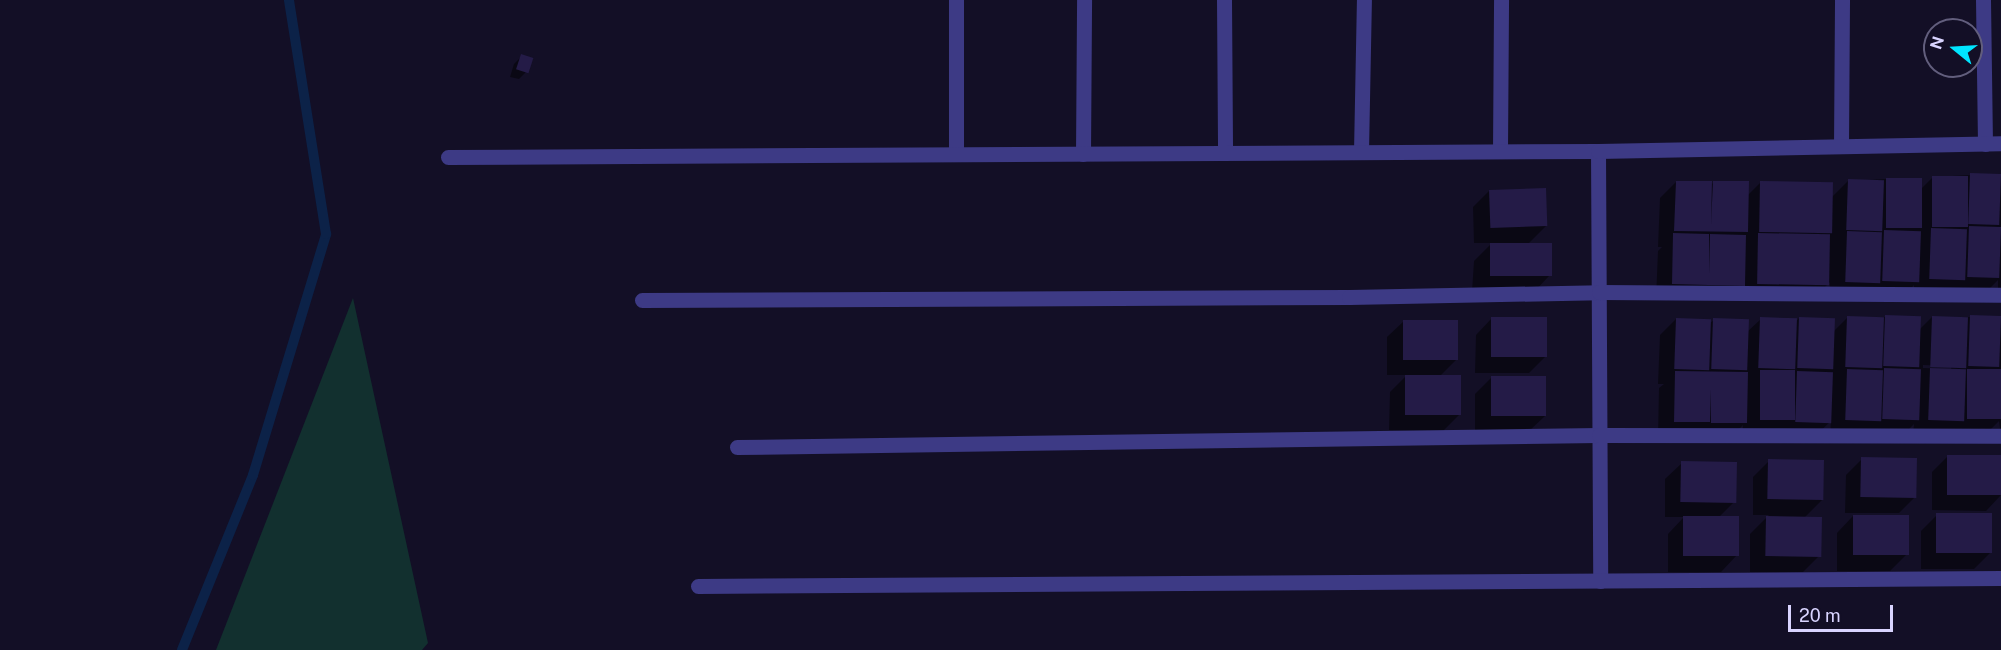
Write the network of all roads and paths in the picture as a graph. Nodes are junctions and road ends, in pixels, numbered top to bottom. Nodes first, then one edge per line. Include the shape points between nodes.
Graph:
1 (956, 0) edge
2 (1084, 0) edge
3 (1224, 0) edge
4 (1364, 0) edge
5 (1501, 0) edge
6 (1842, 0) edge
7 (1983, 0) edge
8 (2001, 143) edge
9 (1985, 144) junction
10 (1841, 146) junction
11 (1500, 151) junction
12 (1598, 151) junction
13 (1361, 152) junction
14 (1225, 153) junction
15 (956, 154) junction
16 (1083, 154) junction
17 (448, 157) dead end
18 (1599, 292) junction
19 (2001, 295) edge
20 (642, 300) dead end
21 (1599, 435) junction
22 (2001, 436) edge
23 (737, 447) dead end
24 (2001, 578) edge
25 (1600, 581) junction
26 (698, 586) dead end

1 - 15 street
2 - 16 street
3 - 14 street
4 - 13 street
5 - 11 street
6 - 10 street
7 - 9 street
8 - 9 street
9 - 10 street
10 - 12 street
11 - 12 street
11 - 13 street
12 - 18 street
13 - 14 street
14 - 16 street
15 - 16 street
15 - 17 street
18 - 19 street
18 - 20 street
18 - 21 street
21 - 22 street
21 - 23 street
21 - 25 street
24 - 25 street
25 - 26 street

